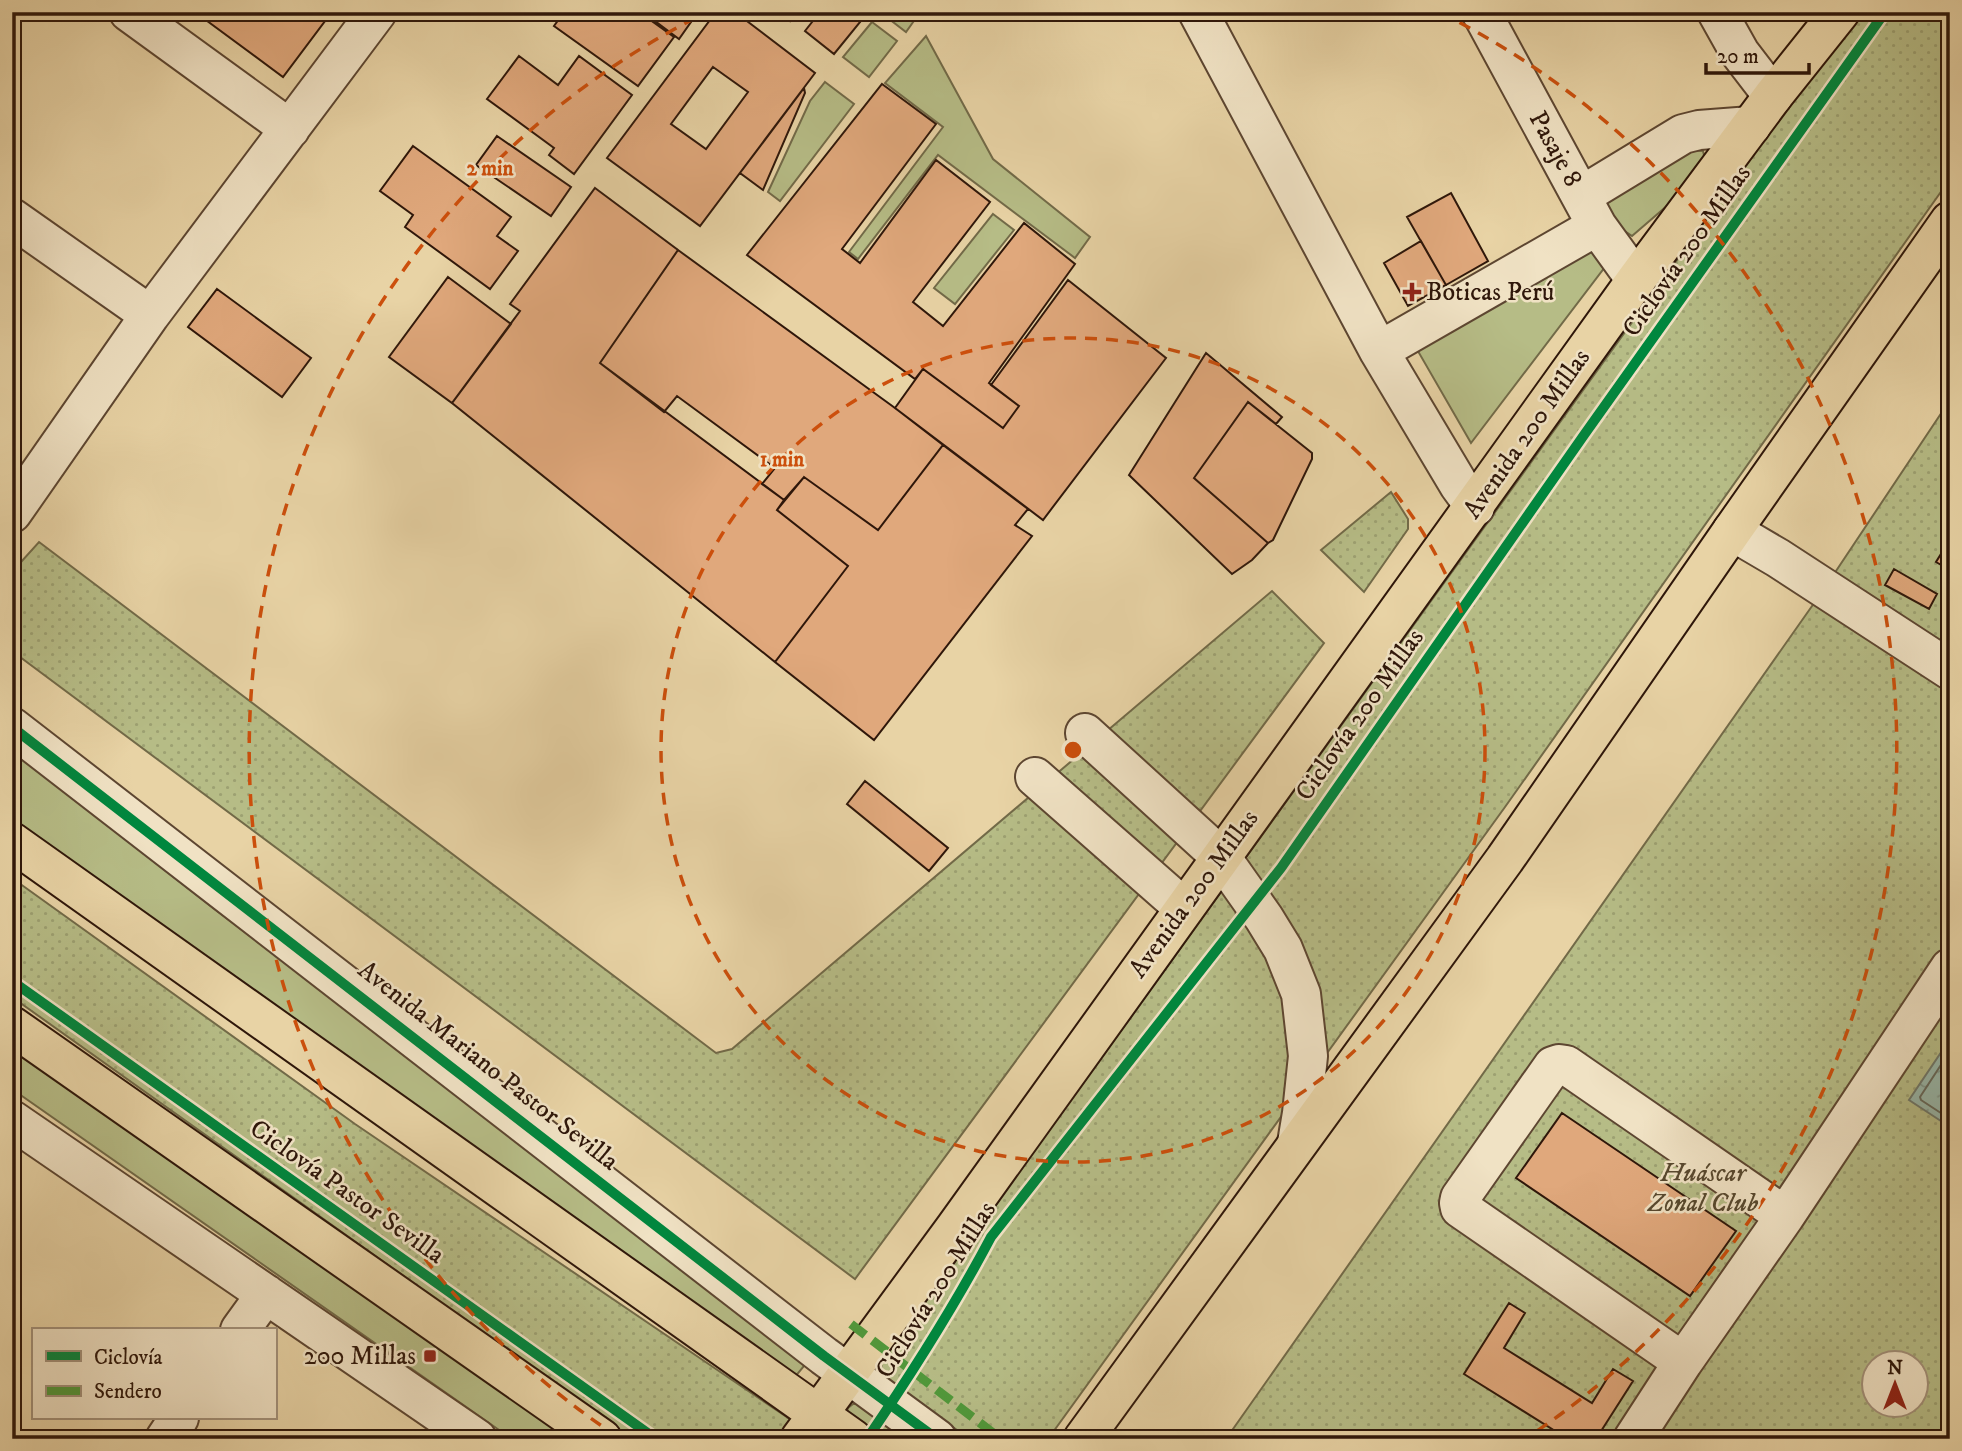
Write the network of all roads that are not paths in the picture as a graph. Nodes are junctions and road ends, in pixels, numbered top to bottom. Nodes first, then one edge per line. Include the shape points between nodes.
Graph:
1 (129, 12) edge
2 (377, 12) edge
3 (1198, 12) edge
4 (1481, 12) edge
5 (1717, 12) edge
6 (1840, 12) edge
7 (1762, 111) junction
8 (290, 129) junction
9 (1589, 211) junction
10 (12, 218) edge
11 (1950, 221) edge
12 (1636, 280) junction
13 (150, 315) junction
14 (1379, 351) junction
15 (1475, 507) junction
16 (12, 513) edge
17 (1732, 531) junction
18 (1950, 670) edge
19 (12, 727) edge
20 (1086, 733) dead end
21 (1035, 776) dead end
22 (12, 842) edge
23 (1220, 857) junction
24 (1184, 908) junction
25 (1950, 968) edge
26 (12, 1026) edge
27 (12, 1121) edge
28 (1297, 1143) junction
29 (1786, 1216) junction
30 (265, 1294) junction
31 (241, 1328) edge
32 (1684, 1362) junction
33 (848, 1373) junction
34 (178, 1420) edge
35 (809, 1426) edge
36 (165, 1439) edge
37 (477, 1439) edge
38 (602, 1439) edge
39 (853, 1439) edge
40 (937, 1439) edge
41 (1083, 1439) edge
42 (1633, 1439) edge

1 - 8 street
2 - 8 street
3 - 14 street
4 - 9 street, Pasaje 8
5 - 7 street via 1740,53
6 - 7 main road, Avenida 200 Millas
7 - 9 street via 1684,134
7 - 12 main road, Avenida 200 Millas
8 - 13 street
9 - 12 street, Pasaje 8
9 - 14 street
10 - 13 street
11 - 17 main road
12 - 15 main road, Avenida 200 Millas
13 - 16 street
14 - 15 street
15 - 23 main road, Avenida 200 Millas
17 - 18 street
17 - 28 main road via 1505,859
19 - 33 street, Avenida Mariano Pastor Sevilla
20 - 23 street
21 - 24 street
22 - 35 main road
23 - 24 main road, Avenida 200 Millas
23 - 28 street via 1283,949 1301,994 1308,1056
24 - 33 main road, Avenida 200 Millas
25 - 29 street
26 - 38 main road
27 - 30 street
28 - 41 main road
29 - 32 street
29 - 32 street via 1559,1064 1553,1066 1460,1198 1460,1208
30 - 31 street
30 - 37 street
32 - 42 street
33 - 35 main road, Avenida 200 Millas
33 - 40 street, Avenida Mariano Pastor Sevilla
34 - 36 street
35 - 39 main road

